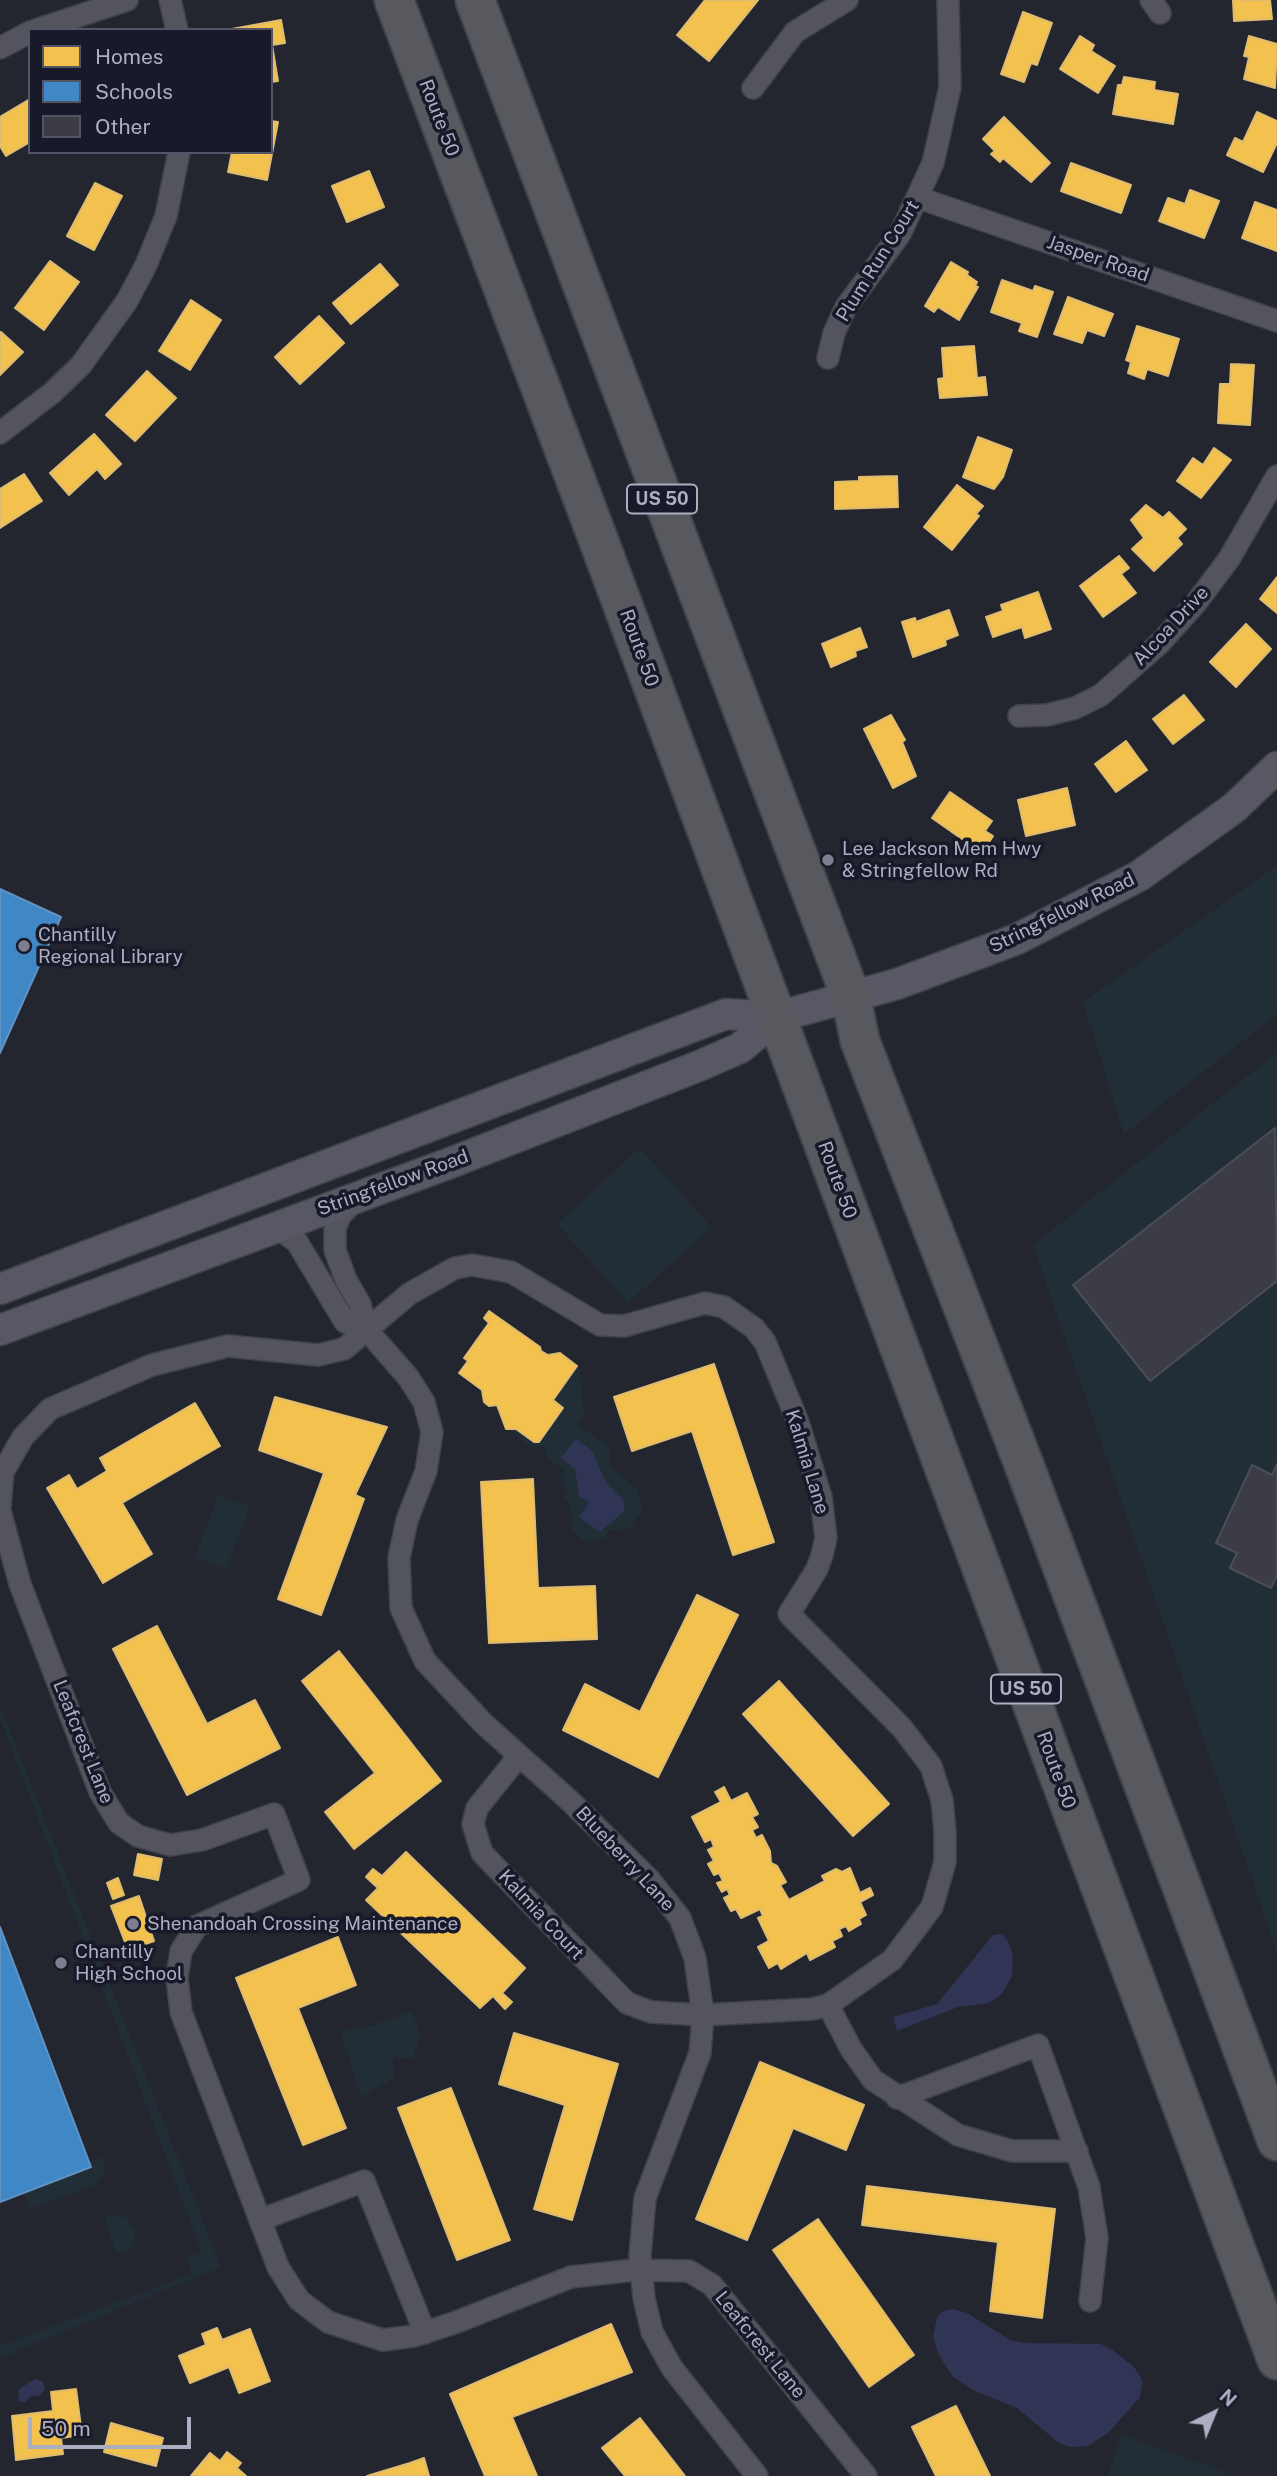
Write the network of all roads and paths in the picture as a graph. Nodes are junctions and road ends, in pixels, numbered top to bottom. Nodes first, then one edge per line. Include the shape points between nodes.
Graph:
1 (127, 0) edge
2 (170, 0) edge
3 (394, 0) edge
4 (475, 0) edge
5 (847, 0) edge
6 (948, 0) edge
7 (42, 28) edge
8 (177, 28) edge
9 (28, 33) edge
10 (0, 48) edge
11 (753, 89) dead end
12 (179, 154) edge
13 (919, 198) junction
14 (1277, 321) edge
15 (828, 358) dead end
16 (0, 433) edge
17 (1277, 476) edge
18 (1019, 716) dead end
19 (1277, 767) edge
20 (851, 997) junction
21 (776, 1017) junction
22 (373, 1189) junction
23 (255, 1234) junction
24 (0, 1289) edge
25 (366, 1329) junction
26 (0, 1330) edge
27 (0, 1508) edge
28 (519, 1756) junction
29 (828, 2006) junction
30 (703, 2015) junction
31 (897, 2098) junction
32 (1277, 2141) edge
33 (1077, 2151) junction
34 (260, 2220) junction
35 (642, 2270) junction
36 (1090, 2301) dead end
37 (425, 2333) junction
38 (1277, 2360) edge
39 (757, 2476) edge
40 (866, 2476) edge

1 - 7 street
2 - 8 street
3 - 21 highway, Route 50 / US 50
4 - 20 highway, US 50
5 - 11 street via 795,32
6 - 13 street, Plum Run Court via 950,88 942,133
9 - 10 street
12 - 16 street via 166,216 127,301 80,365
13 - 14 street, Jasper Road
13 - 15 street, Plum Run Court via 900,234 846,307
17 - 18 street, Alcoa Drive via 1229,559 1160,643 1101,695 1075,708
19 - 20 main road, Stringfellow Road via 1234,808 1186,844 1096,900 1017,939
20 - 21 main road, Stringfellow Road
20 - 32 highway, US 50 via 860,1041
21 - 22 main road, Stringfellow Road via 740,1048 699,1066
21 - 24 main road, Stringfellow Road via 726,1014
21 - 38 highway, Route 50 / US 50
22 - 23 main road, Stringfellow Road
22 - 25 street, Blueberry Lane via 340,1216 334,1244 345,1280 366,1317
23 - 25 street, Blueberry Lane via 283,1232 297,1242 345,1322
23 - 26 main road, Stringfellow Road
25 - 27 street, Leafcrest Lane via 344,1349 318,1355 228,1346 165,1362 50,1409 23,1437 3,1472
25 - 28 street, Blueberry Lane via 408,1377 424,1402 432,1432 426,1471 407,1520 400,1558 401,1608 425,1661
25 - 29 street, Kalmia Lane via 432,1280 472,1265 521,1277 600,1325 624,1326 705,1303 738,1316 765,1342 802,1435 825,1518 817,1569 789,1614 902,1728 931,1766 942,1800 941,1884 932,1906 911,1939 875,1975
27 - 34 street, Leafcrest Lane via 20,1584 100,1791 118,1823 138,1836 170,1845 202,1840 274,1814 299,1880 197,1926 180,1951 181,2012
28 - 30 street, Blueberry Lane via 649,1879 680,1918 695,1958
28 - 30 street, Kalmia Court via 477,1808 472,1824 482,1853 627,2003 650,2012
29 - 30 street, Kalmia Lane
29 - 31 street via 873,2080
30 - 35 street, Blueberry Lane via 700,2053 645,2198 640,2233
31 - 33 street via 958,2136 1012,2151
31 - 33 street via 1038,2045
33 - 36 street via 1089,2187 1097,2238
34 - 37 street, Leafcrest Lane via 278,2267 299,2300 328,2322 383,2340
34 - 37 street via 364,2181
35 - 37 street, Leafcrest Lane via 571,2277
35 - 39 street, Blueberry Lane via 652,2332 672,2368
35 - 40 street, Leafcrest Lane via 689,2271 712,2285

